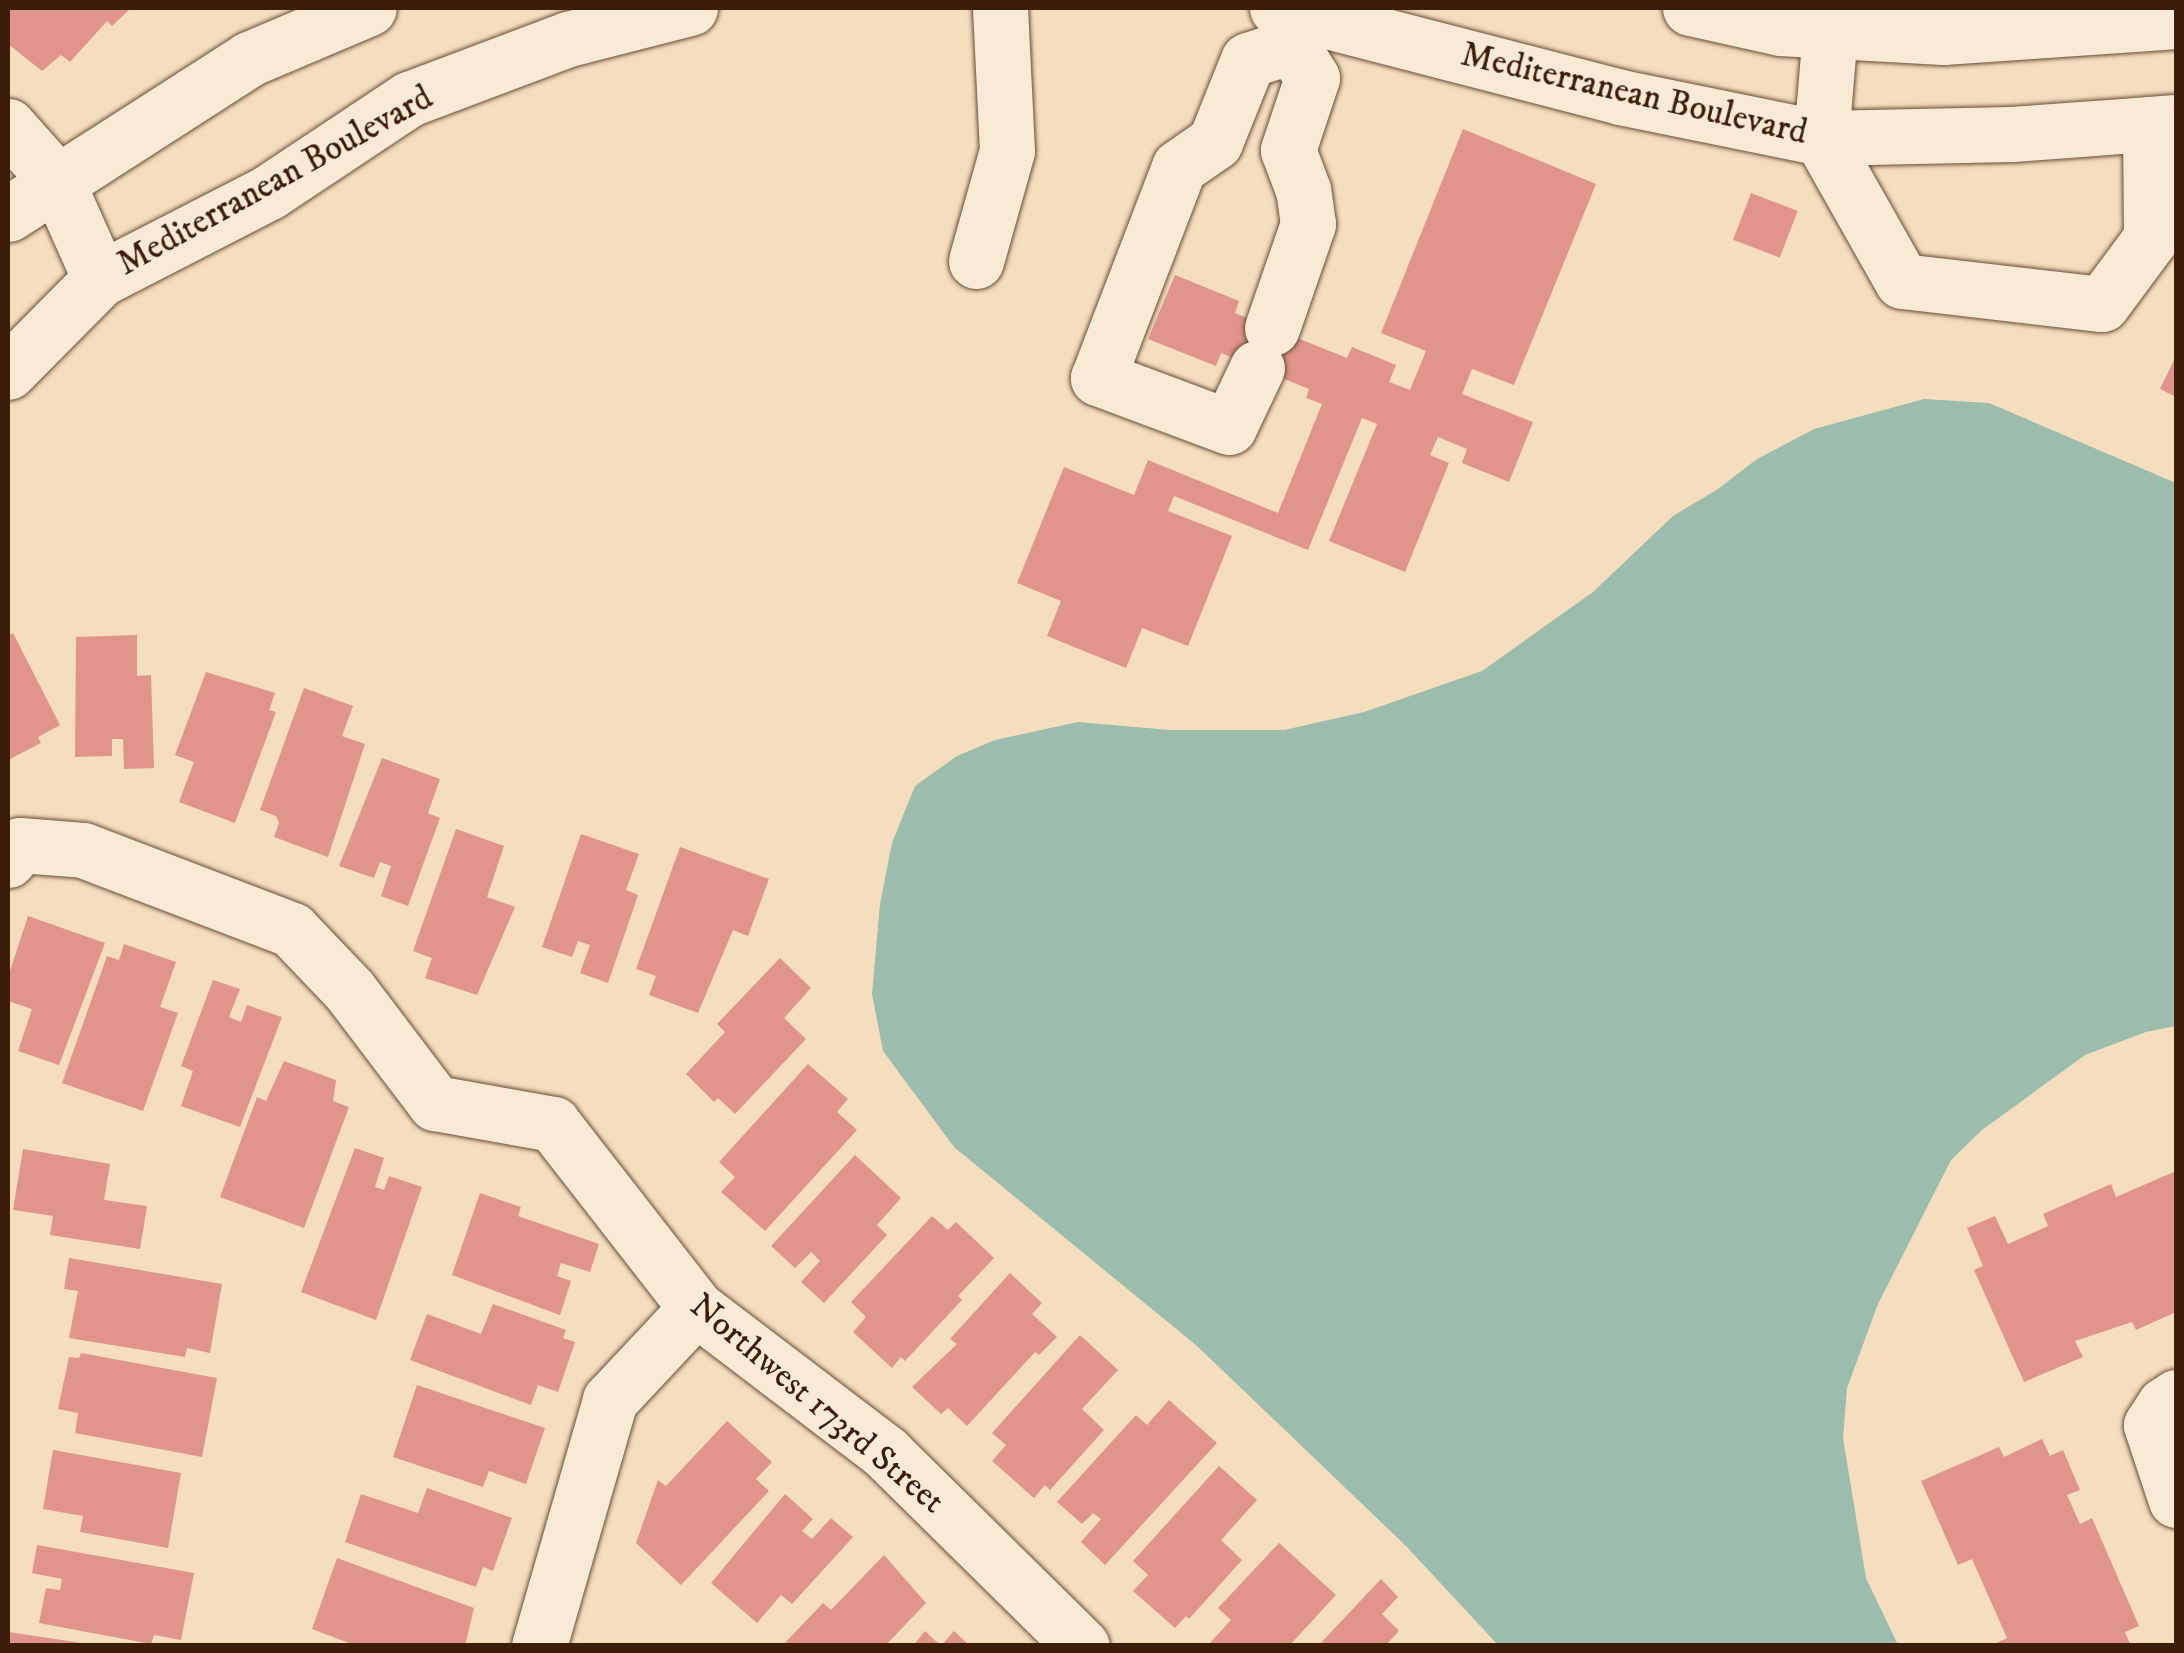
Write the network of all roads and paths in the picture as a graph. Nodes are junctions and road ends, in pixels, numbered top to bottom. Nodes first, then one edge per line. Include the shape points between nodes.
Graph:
1 (369, 8) edge
2 (690, 8) edge
3 (1000, 8) edge
4 (1690, 8) edge
5 (1295, 19) edge
6 (2176, 20) edge
7 (1830, 31) junction
8 (2163, 123) edge
9 (1224, 124) junction
10 (8, 126) edge
11 (1821, 138) junction
12 (1288, 150) junction
13 (21, 202) edge
14 (976, 261) dead end
15 (100, 279) junction
16 (8, 372) edge
17 (14, 853) edge
18 (696, 1308) junction
19 (2176, 1397) edge
20 (2176, 1500) edge
21 (540, 1646) edge
22 (1082, 1646) edge

1 - 13 street via 249,59
2 - 15 street, Mediterranean Boulevard via 568,39 409,99 270,192
3 - 14 street via 1007,151
4 - 7 street via 1780,28
5 - 9 street via 1248,60
5 - 11 street, Mediterranean Boulevard
5 - 12 street via 1312,78
6 - 7 street via 1943,37
7 - 11 street
8 - 11 street, Mediterranean Boulevard
8 - 11 street via 2150,238 2102,304 1902,280
9 - 12 street
9 - 12 street via 1215,142 1179,168 1098,378 1229,428 1308,224
10 - 13 street
13 - 15 street
15 - 16 street, Mediterranean Boulevard
17 - 18 street, Northwest 173rd Street via 83,850 292,930 350,991 435,1103 553,1124
18 - 21 street via 610,1400
18 - 22 street, Northwest 173rd Street via 886,1453
19 - 20 street via 2150,1425

